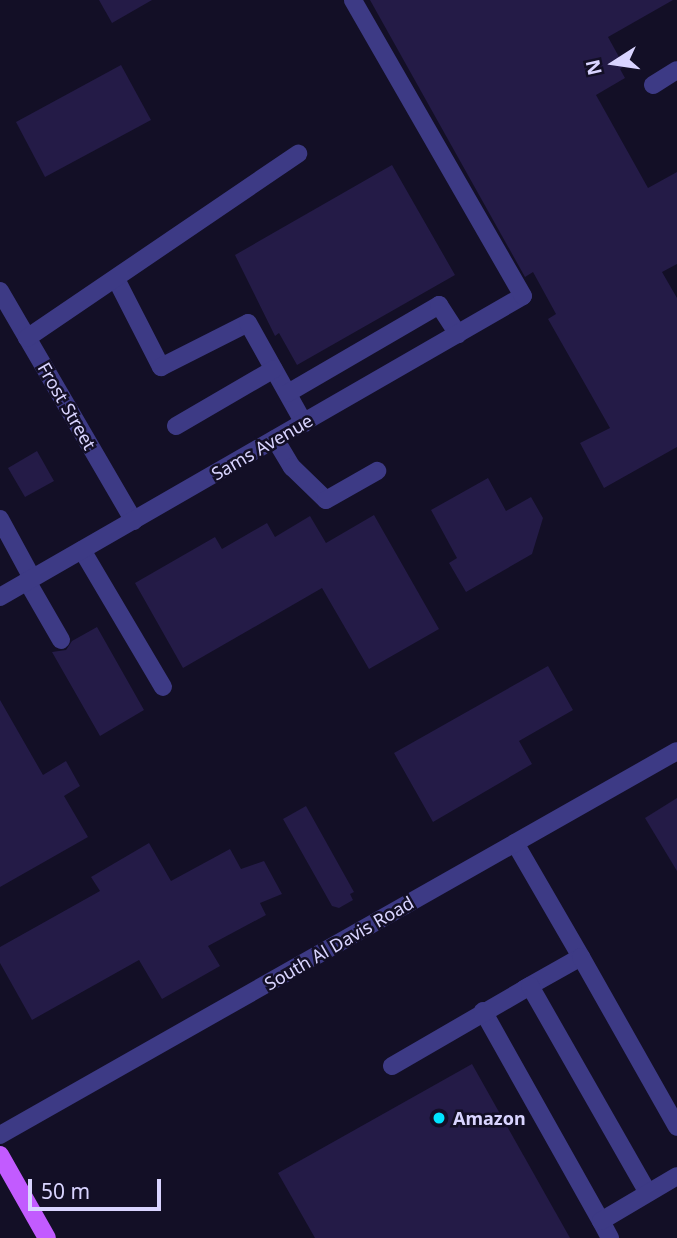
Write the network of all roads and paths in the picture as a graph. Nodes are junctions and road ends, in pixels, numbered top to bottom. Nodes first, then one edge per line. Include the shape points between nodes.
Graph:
1 (353, 0) edge
2 (677, 70) edge
3 (653, 85) dead end
4 (298, 155) dead end
5 (116, 279) junction
6 (0, 291) edge
7 (458, 334) junction
8 (27, 338) junction
9 (274, 369) junction
10 (288, 393) junction
11 (304, 423) junction
12 (176, 426) dead end
13 (275, 439) junction
14 (377, 471) dead end
15 (0, 519) edge
16 (134, 521) junction
17 (82, 550) junction
18 (30, 580) junction
19 (0, 597) edge
20 (61, 640) dead end
21 (163, 687) dead end
22 (677, 751) edge
23 (515, 843) junction
24 (581, 957) junction
25 (524, 989) junction
26 (482, 1012) junction
27 (391, 1066) dead end
28 (677, 1127) edge
29 (0, 1135) edge
30 (0, 1156) edge
31 (677, 1176) edge
32 (648, 1193) junction
33 (601, 1221) junction
34 (47, 1238) edge
35 (610, 1238) edge

1 - 7 street, Sams Avenue via 523,296
2 - 3 street
4 - 5 street
5 - 8 street
5 - 9 street via 161,367 248,323
6 - 8 street, Frost Street
7 - 10 street via 439,305
7 - 11 street, Sams Avenue
8 - 16 street, Frost Street
9 - 10 street
9 - 12 street
10 - 11 street
11 - 13 street, Sams Avenue
13 - 14 street via 292,467 326,500
13 - 16 street, Sams Avenue
15 - 18 street
16 - 17 street, Sams Avenue
17 - 18 street, Sams Avenue
17 - 21 street
18 - 19 street, Sams Avenue
18 - 20 street
22 - 23 street, South Al Davis Road
23 - 24 street
23 - 29 street, South Al Davis Road
24 - 25 street
24 - 28 street
25 - 26 street
25 - 32 street via 530,986
26 - 27 street
26 - 33 street
30 - 34 main road
31 - 32 street
32 - 33 street
33 - 35 street

